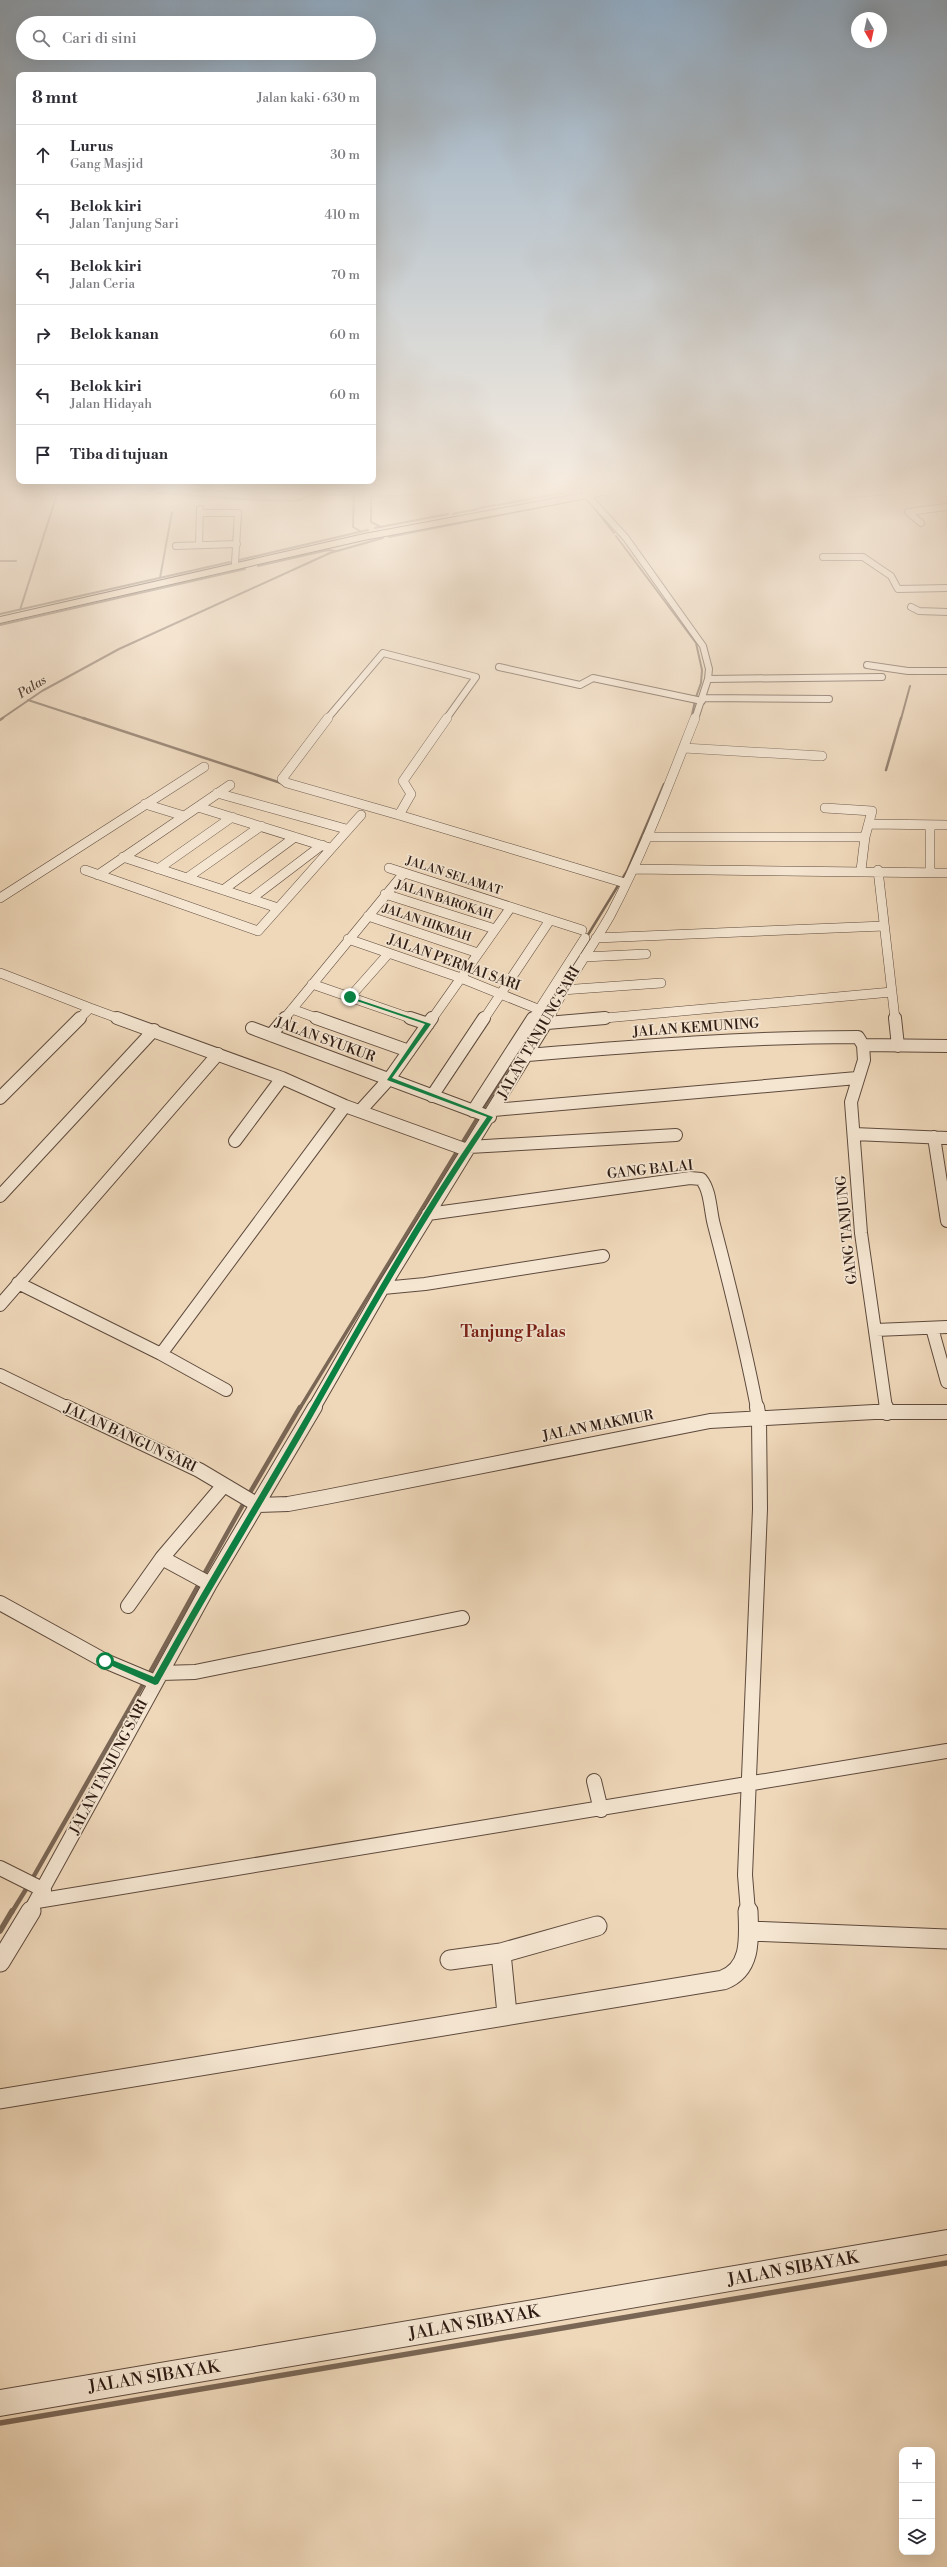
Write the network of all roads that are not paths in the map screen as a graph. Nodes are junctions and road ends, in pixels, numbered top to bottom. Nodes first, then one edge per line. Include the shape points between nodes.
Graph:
1 (54, 608) edge
2 (676, 608) edge
3 (913, 608) edge
4 (947, 612) edge
5 (0, 620) edge
6 (867, 665) dead end
7 (499, 667) dead end
8 (947, 671) edge
9 (882, 677) dead end
10 (708, 678) junction
11 (829, 699) dead end
12 (703, 700) junction
13 (684, 748) junction
14 (822, 756) dead end
15 (204, 767) dead end
16 (230, 785) dead end
17 (218, 793) junction
18 (145, 804) junction
19 (198, 806) junction
20 (825, 808) dead end
21 (361, 815) dead end
22 (399, 815) junction
23 (184, 816) junction
24 (232, 817) junction
25 (935, 822) junction
26 (870, 824) junction
27 (947, 825) edge
28 (261, 826) junction
29 (346, 829) junction
30 (295, 837) junction
31 (647, 837) junction
32 (865, 837) junction
33 (326, 847) junction
34 (124, 857) junction
35 (390, 868) dead end
36 (158, 869) junction
37 (633, 869) junction
38 (85, 870) dead end
39 (861, 870) junction
40 (878, 870) junction
41 (930, 872) junction
42 (404, 873) junction
43 (947, 873) edge
44 (98, 875) junction
45 (187, 878) junction
46 (622, 882) junction
47 (223, 890) junction
48 (385, 894) junction
49 (0, 898) edge
50 (251, 899) junction
51 (511, 907) junction
52 (278, 908) junction
53 (368, 916) junction
54 (550, 920) junction
55 (884, 926) junction
56 (495, 929) junction
57 (596, 938) junction
58 (348, 939) junction
59 (389, 953) junction
60 (478, 953) junction
61 (582, 954) junction
62 (646, 954) dead end
63 (0, 973) edge
64 (461, 978) junction
65 (661, 983) dead end
66 (312, 984) junction
67 (562, 990) junction
68 (892, 992) junction
69 (499, 994) junction
70 (350, 997) junction
71 (90, 1008) junction
72 (292, 1009) junction
73 (545, 1014) junction
74 (428, 1024) junction
75 (252, 1028) dead end
76 (154, 1030) junction
77 (271, 1035) junction
78 (863, 1045) junction
79 (898, 1046) junction
80 (947, 1046) edge
81 (409, 1051) junction
82 (218, 1054) junction
83 (528, 1055) junction
84 (282, 1078) junction
85 (857, 1078) junction
86 (389, 1079) junction
87 (432, 1096) junction
88 (0, 1098) edge
89 (345, 1106) junction
90 (360, 1111) junction
91 (484, 1113) junction
92 (854, 1134) junction
93 (676, 1135) dead end
94 (934, 1137) junction
95 (947, 1138) edge
96 (235, 1141) dead end
97 (468, 1148) junction
98 (0, 1196) edge
99 (428, 1214) junction
100 (947, 1221) edge
101 (603, 1256) dead end
102 (18, 1283) junction
103 (383, 1288) junction
104 (0, 1305) edge
105 (947, 1327) edge
106 (932, 1328) junction
107 (876, 1330) junction
108 (161, 1354) junction
109 (0, 1375) edge
110 (947, 1382) edge
111 (226, 1390) dead end
112 (947, 1412) edge
113 (887, 1413) junction
114 (759, 1419) junction
115 (224, 1486) junction
116 (250, 1501) junction
117 (162, 1558) junction
118 (204, 1581) junction
119 (0, 1603) edge
120 (128, 1606) dead end
121 (462, 1618) dead end
122 (158, 1678) junction
123 (947, 1751) edge
124 (594, 1781) dead end
125 (750, 1784) junction
126 (601, 1810) junction
127 (0, 1868) edge
128 (37, 1890) junction
129 (597, 1926) dead end
130 (749, 1931) junction
131 (947, 1940) edge
132 (501, 1953) junction
133 (450, 1960) dead end
134 (0, 1962) edge
135 (507, 2014) junction
136 (0, 2099) edge
137 (947, 2242) edge
138 (0, 2403) edge

1 - 5 main road
2 - 10 street, JALAN TANJUNG SARI via 703,646 709,669
3 - 4 street via 926,612
6 - 8 street via 908,671
7 - 12 street via 580,685 593,678
9 - 10 street via 793,680
10 - 12 street, JALAN TANJUNG SARI
11 - 12 street
12 - 13 street, JALAN TANJUNG SARI
13 - 14 street
13 - 31 street, JALAN TANJUNG SARI
15 - 18 street
16 - 17 street
17 - 19 street
17 - 29 street
18 - 23 street
18 - 49 street
19 - 23 street
19 - 24 street
20 - 26 street via 870,810
21 - 29 street
22 - 22 street via 287,783 282,779 383,652 476,677 403,781 411,794
22 - 46 street
23 - 34 street
24 - 28 street
24 - 36 street
25 - 26 street
25 - 27 street
25 - 41 street
26 - 32 street
28 - 30 street
28 - 45 street
29 - 33 street
30 - 33 street
30 - 47 street
31 - 32 street
31 - 37 street, JALAN TANJUNG SARI
32 - 39 street
33 - 50 street
33 - 52 street
34 - 36 street
34 - 44 street
35 - 42 street, JALAN SELAMAT
36 - 45 street
37 - 39 street
37 - 46 street, JALAN TANJUNG SARI
38 - 44 street
39 - 40 street
40 - 41 street
40 - 55 street
41 - 43 street
42 - 48 street
42 - 51 street, JALAN SELAMAT
44 - 52 street via 258,931
45 - 47 street
46 - 57 street, JALAN TANJUNG SARI
47 - 50 street
48 - 53 street
48 - 56 street, JALAN BAROKAH
50 - 52 street
51 - 54 street, JALAN SELAMAT
51 - 56 street
53 - 58 street
53 - 60 street, JALAN HIKMAH
54 - 61 street, JALAN SELAMAT via 584,934
54 - 69 street
55 - 57 street
55 - 68 street
56 - 60 street
57 - 61 street, JALAN TANJUNG SARI
58 - 59 street, JALAN PERMAI SARI
58 - 66 street
59 - 64 street, JALAN PERMAI SARI
59 - 70 street
60 - 64 street
61 - 62 street
61 - 67 street, JALAN TANJUNG SARI
61 - 73 street
63 - 71 street
64 - 69 street, JALAN PERMAI SARI
64 - 74 street
65 - 67 street
66 - 70 street
66 - 72 street
67 - 73 street, JALAN TANJUNG SARI
68 - 73 street
68 - 79 street
69 - 73 street, JALAN PERMAI SARI
69 - 87 street
70 - 74 street
71 - 76 street
71 - 88 street
72 - 77 street
72 - 81 street
73 - 83 street, JALAN TANJUNG SARI
73 - 91 street
74 - 81 street
75 - 77 street, JALAN SYUKUR
76 - 82 street
76 - 98 street
77 - 86 street, JALAN SYUKUR
78 - 79 street
78 - 83 street, JALAN KEMUNING via 858,1037 779,1037 708,1040
78 - 85 street, GANG TANJUNG via 864,1060
79 - 80 street
81 - 86 street
82 - 84 street
82 - 102 street
83 - 91 street, JALAN TANJUNG SARI
84 - 89 street
84 - 96 street
85 - 91 street
85 - 92 street, GANG TANJUNG via 851,1102
86 - 87 street, JALAN SYUKUR
86 - 90 street
87 - 91 street, JALAN SYUKUR
89 - 90 street
89 - 108 street
90 - 97 street
91 - 97 street, JALAN TANJUNG SARI
92 - 94 street
92 - 107 street, GANG TANJUNG via 860,1233
93 - 97 street
94 - 95 street
94 - 100 street
97 - 99 street, JALAN TANJUNG SARI
99 - 103 street, JALAN TANJUNG SARI
99 - 114 street, GANG BALAI via 690,1178 701,1180 706,1184 711,1213 742,1331
101 - 103 street via 425,1284
102 - 104 street
102 - 108 street
103 - 116 street, JALAN TANJUNG SARI
105 - 106 street
106 - 107 street
106 - 110 street
107 - 113 street, GANG TANJUNG
108 - 111 street
109 - 115 street, JALAN BANGUN SARI via 199,1470
112 - 113 street, JALAN MAKMUR
113 - 114 street, JALAN MAKMUR
114 - 116 street, JALAN MAKMUR via 710,1421 288,1504
114 - 125 street, GANG BALAI via 760,1509
115 - 116 street, JALAN BANGUN SARI
115 - 117 street
116 - 118 street, JALAN TANJUNG SARI
117 - 118 street
117 - 120 street
118 - 122 street, JALAN TANJUNG SARI
119 - 122 street via 105,1661
121 - 122 street
122 - 128 street, JALAN TANJUNG SARI
123 - 125 street
124 - 126 street
125 - 126 street
125 - 130 street, GANG BALAI via 745,1875
126 - 128 street
127 - 128 street
128 - 134 street, JALAN TANJUNG SARI
129 - 132 street
130 - 131 street
130 - 135 street, GANG BALAI via 744,1965 734,1976
132 - 133 street
132 - 135 street
135 - 136 street, GANG BALAI
137 - 138 street, JALAN SIBAYAK

